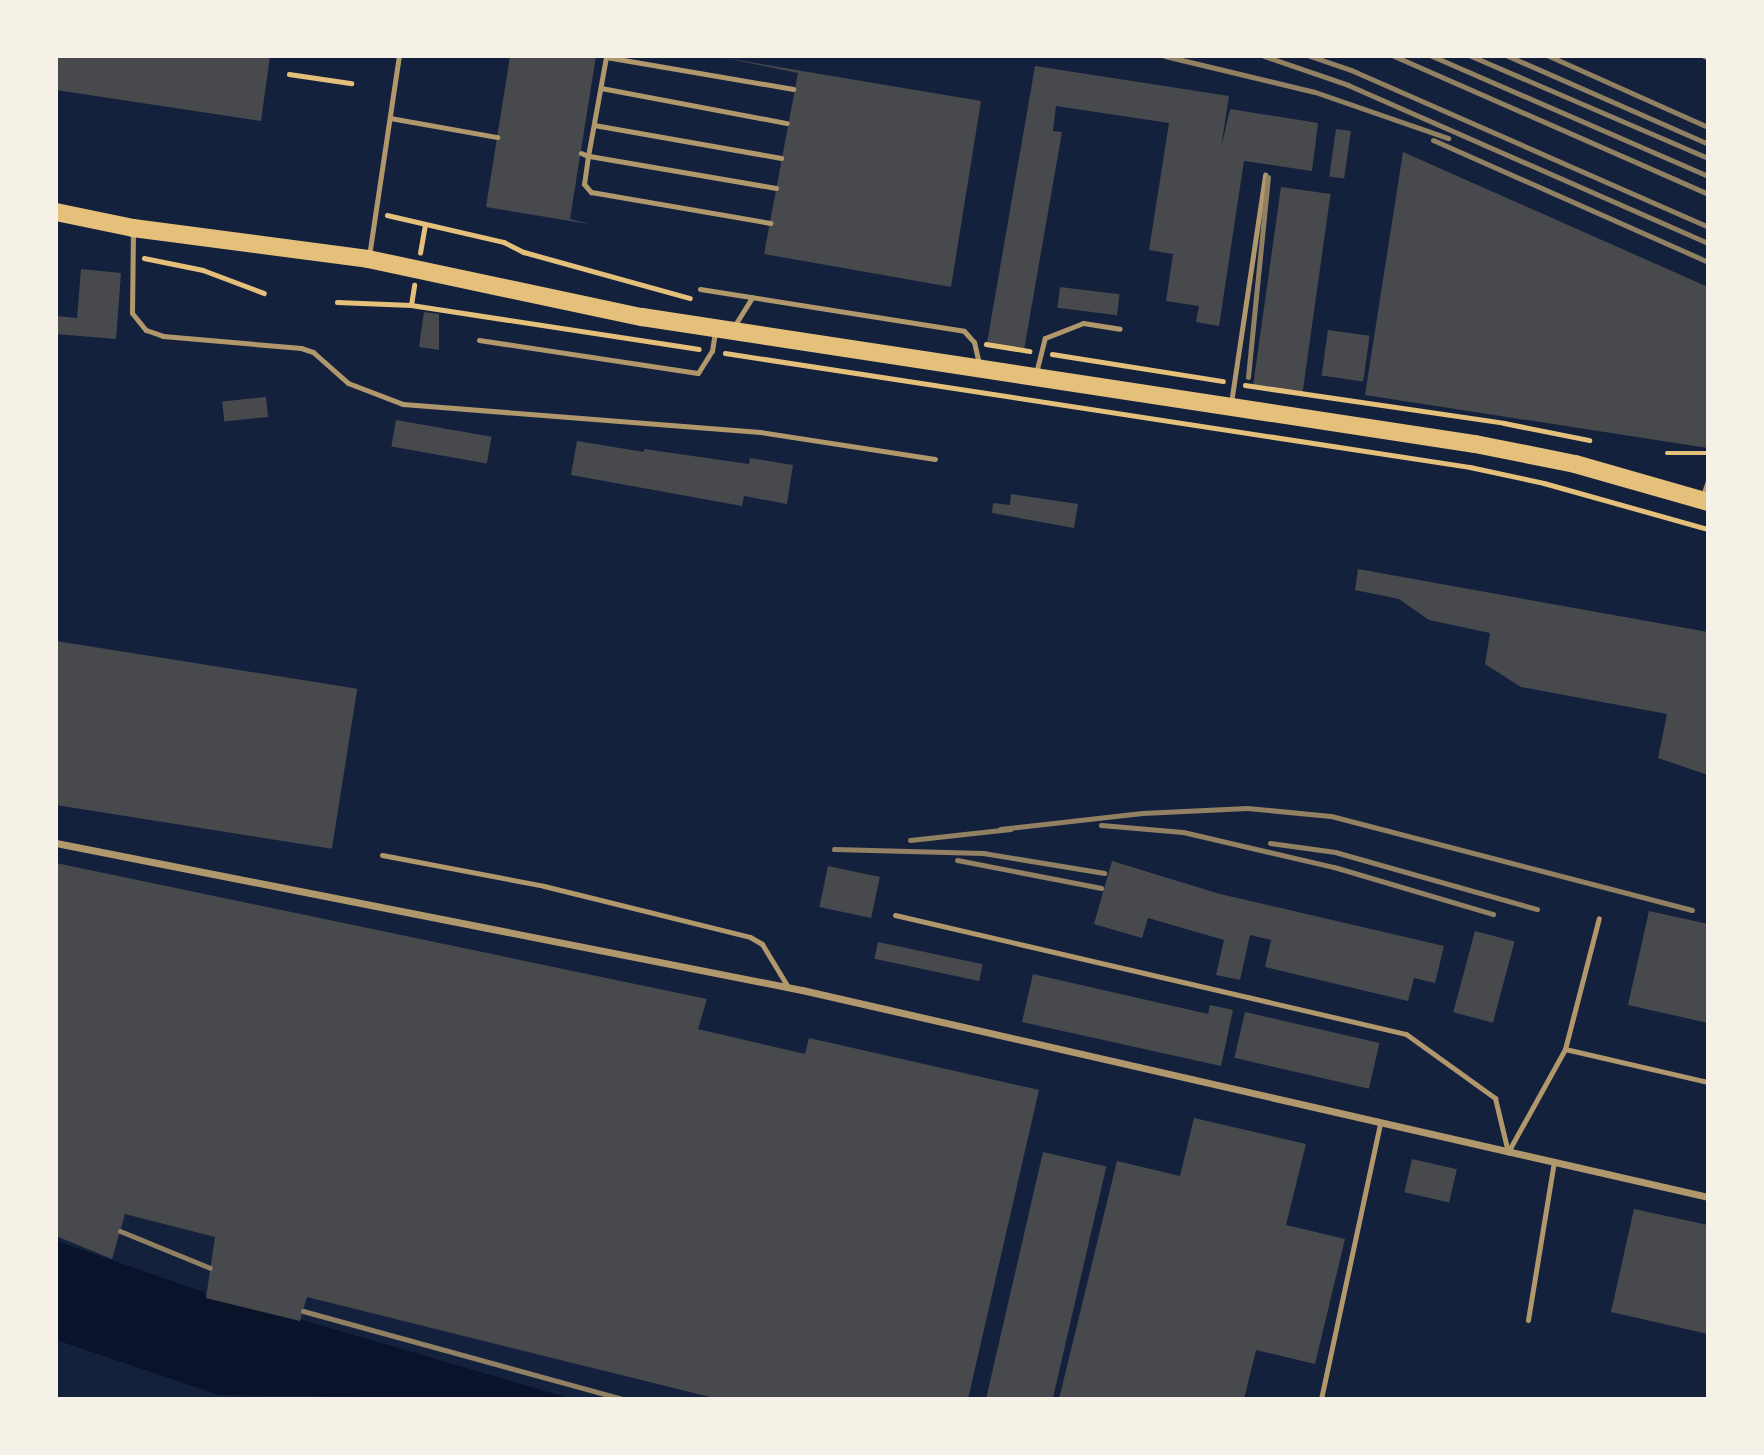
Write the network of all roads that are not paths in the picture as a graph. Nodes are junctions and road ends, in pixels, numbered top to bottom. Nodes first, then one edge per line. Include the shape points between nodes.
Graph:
1 (399, 56) edge
2 (601, 88) junction
3 (793, 89) dead end
4 (390, 118) junction
5 (788, 123) dead end
6 (594, 125) junction
7 (497, 137) dead end
8 (581, 153) dead end
9 (588, 156) junction
10 (781, 158) dead end
11 (1265, 175) dead end
12 (776, 188) dead end
13 (56, 212) edge
14 (770, 223) dead end
15 (133, 228) junction
16 (368, 259) junction
17 (700, 289) dead end
18 (752, 298) junction
19 (724, 329) junction
20 (1119, 329) dead end
21 (479, 340) dead end
22 (980, 368) junction
23 (1035, 376) junction
24 (1231, 406) junction
25 (935, 459) dead end
26 (1708, 481) edge
27 (1705, 501) edge
28 (56, 843) edge
29 (382, 855) dead end
30 (895, 915) dead end
31 (1599, 918) dead end
32 (789, 987) junction
33 (1565, 1049) junction
34 (1708, 1082) edge
35 (1380, 1123) junction
36 (1508, 1152) junction
37 (1554, 1162) junction
38 (1708, 1197) edge
39 (1528, 1320) dead end
40 (1321, 1399) edge

1 - 4 lane
2 - 3 lane via 606,57
2 - 5 lane
2 - 6 lane
4 - 7 lane
4 - 16 lane
6 - 9 lane
6 - 10 lane
8 - 9 lane
9 - 12 lane
9 - 14 lane via 584,184 591,192
11 - 24 lane
13 - 15 main road
15 - 16 main road
15 - 25 lane via 132,313 146,330 163,336 301,348 313,352 348,383 403,404 761,432
16 - 19 main road via 539,298
17 - 18 lane
18 - 19 lane
18 - 22 lane via 964,331 974,342
19 - 21 lane via 698,373
19 - 22 main road
20 - 23 lane via 1083,323 1045,338
22 - 23 main road
23 - 24 main road
24 - 27 main road via 1487,446 1575,464
26 - 27 lane
28 - 32 street
29 - 32 lane via 544,886 750,937 762,944
30 - 36 lane via 1406,1034 1495,1098
31 - 33 lane
32 - 35 street
33 - 34 lane
33 - 36 lane
35 - 36 street
35 - 40 lane
36 - 37 street
37 - 38 street
37 - 39 lane

